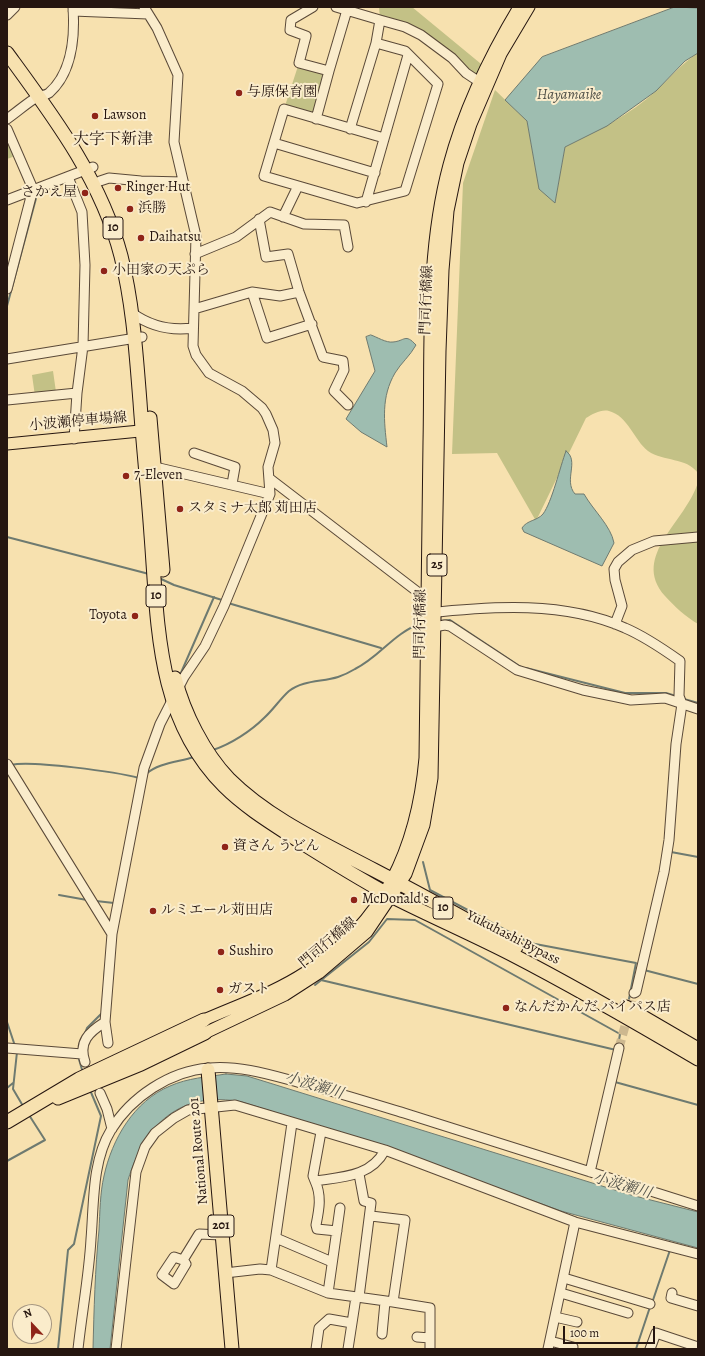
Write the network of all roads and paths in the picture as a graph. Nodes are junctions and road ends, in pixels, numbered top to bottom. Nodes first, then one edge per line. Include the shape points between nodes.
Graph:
1 (15, 7) edge
2 (313, 7) edge
3 (336, 7) edge
4 (519, 7) edge
5 (529, 7) edge
6 (73, 9) edge
7 (146, 10) edge
8 (347, 10) junction
9 (7, 15) edge
10 (380, 20) junction
11 (7, 41) edge
12 (376, 43) junction
13 (7, 53) edge
14 (408, 55) junction
15 (329, 71) junction
16 (482, 84) junction
17 (43, 96) junction
18 (7, 119) edge
19 (316, 119) junction
20 (7, 129) edge
21 (350, 129) junction
22 (384, 138) junction
23 (274, 143) junction
24 (90, 168) junction
25 (375, 173) junction
26 (68, 177) junction
27 (100, 182) junction
28 (183, 182) junction
29 (298, 186) junction
30 (33, 189) junction
31 (7, 200) edge
32 (366, 202) junction
33 (283, 216) junction
34 (259, 219) junction
35 (348, 247) dead end
36 (195, 254) junction
37 (7, 289) edge
38 (252, 292) junction
39 (299, 292) junction
40 (194, 309) junction
41 (136, 316) junction
42 (312, 324) junction
43 (193, 328) junction
44 (139, 337) junction
45 (83, 346) junction
46 (7, 358) edge
47 (77, 393) junction
48 (7, 400) edge
49 (348, 405) dead end
50 (146, 431) junction
51 (74, 439) junction
52 (7, 444) edge
53 (194, 453) dead end
54 (155, 467) junction
55 (269, 478) junction
56 (232, 484) junction
57 (270, 494) junction
58 (698, 537) edge
59 (430, 609) junction
60 (615, 624) junction
61 (431, 628) junction
62 (175, 695) junction
63 (682, 704) junction
64 (698, 709) edge
65 (7, 764) edge
66 (397, 882) junction
67 (389, 894) junction
68 (112, 934) junction
69 (634, 993) tunnel mouth
70 (105, 1022) junction
71 (205, 1027) joint
72 (108, 1043) dead end
73 (7, 1048) edge
74 (619, 1048) tunnel mouth
75 (698, 1049) edge
76 (698, 1059) edge
77 (208, 1070) dead end
78 (100, 1093) dead end
79 (211, 1105) junction
80 (7, 1122) edge
81 (292, 1123) junction
82 (112, 1129) junction
83 (321, 1132) junction
84 (385, 1150) junction
85 (590, 1172) junction
86 (359, 1174) junction
87 (315, 1180) junction
88 (698, 1206) edge
89 (340, 1208) dead end
90 (371, 1216) junction
91 (575, 1222) junction
92 (337, 1232) junction
93 (222, 1235) junction
94 (276, 1238) junction
95 (698, 1254) edge
96 (183, 1260) dead end
97 (332, 1262) junction
98 (271, 1270) junction
99 (226, 1273) junction
100 (564, 1278) junction
101 (561, 1292) junction
102 (328, 1293) junction
103 (358, 1297) junction
104 (671, 1298) dead end
105 (389, 1302) junction
106 (650, 1304) dead end
107 (698, 1306) edge
108 (628, 1313) dead end
109 (555, 1317) junction
110 (577, 1322) dead end
111 (352, 1323) junction
112 (382, 1334) dead end
113 (418, 1336) dead end
114 (430, 1338) junction
115 (549, 1345) edge
116 (687, 1346) edge
117 (573, 1347) dead end
118 (698, 1347) edge
119 (78, 1349) edge
120 (116, 1349) edge
121 (232, 1349) edge
122 (316, 1349) edge
123 (348, 1349) edge
124 (430, 1349) edge
125 (650, 1349) edge

1 - 9 street
2 - 15 street via 291,20 290,30 306,36 299,63
3 - 8 street
4 - 16 main road, 門司行橋線 / 25 via 495,48
5 - 16 main road, 門司行橋線 / 25
6 - 7 street
6 - 17 street via 72,48 56,85
7 - 28 street via 178,75 174,142
8 - 10 street
8 - 15 street
10 - 12 street
10 - 16 street via 405,27 421,35 452,58 466,74
11 - 17 highway, 10
12 - 14 street via 405,51
12 - 21 street
13 - 17 highway, 10
14 - 22 street
14 - 32 street via 438,84 405,191
15 - 19 street
16 - 59 main road, 門司行橋線 / 25 via 468,105 449,165 439,212 433,269
17 - 18 street
17 - 24 highway, 10
19 - 21 street
19 - 23 street via 284,109
20 - 30 street
21 - 22 street
22 - 25 street
23 - 25 street
23 - 29 street via 264,176
24 - 26 street
24 - 27 highway, 10
24 - 41 highway, 10 via 110,220
25 - 32 street
26 - 30 street
26 - 45 street via 82,212 84,230
27 - 28 street via 110,178
27 - 41 highway, 10 via 129,261
28 - 36 street via 196,236
29 - 32 street via 356,203
29 - 33 street
30 - 31 street
30 - 37 street
33 - 34 street via 270,212
33 - 35 street via 304,224 344,225
34 - 36 street via 244,233
34 - 39 street via 266,257 288,254
36 - 40 street
38 - 39 street via 280,296
38 - 40 street
38 - 42 street via 267,338
39 - 42 street
40 - 43 street
41 - 43 street via 174,330
41 - 44 highway, 10
42 - 49 street via 323,357 343,361 344,370 334,391
43 - 55 street via 196,355 209,373 242,391 266,414 275,443 268,467
44 - 45 street
44 - 50 highway, 10
45 - 46 street
45 - 47 street
47 - 48 street
47 - 51 street
50 - 51 main road, 小波瀬停車場線
50 - 54 highway, Yukuhashi Bypass / 10
50 - 62 highway, Yukuhashi Bypass / 10 via 160,650
51 - 52 main road, 小波瀬停車場線
53 - 56 street via 235,467
54 - 56 street
54 - 62 highway, Yukuhashi Bypass / 10 via 169,650
55 - 57 street
55 - 59 street via 420,593
56 - 57 street
57 - 62 street via 224,606 205,646
58 - 60 street via 654,541 632,550 618,562 614,569 615,580 622,606
59 - 60 street via 542,610 574,613
59 - 61 main road, 門司行橋線 / 25
60 - 63 street via 680,661
61 - 63 street via 450,626 517,670 531,675 617,698 665,698
61 - 66 main road, 門司行橋線 / 25 via 422,788
62 - 66 highway, Yukuhashi Bypass / 10 via 205,746 228,778 259,805
62 - 67 highway, Yukuhashi Bypass / 10 via 185,732 197,753 210,771 233,794 262,818
62 - 68 street via 160,724 144,768
63 - 64 street
63 - 69 street via 664,872
65 - 68 street
66 - 67 main road, 門司行橋線 / 25
66 - 75 highway, Yukuhashi Bypass / 10 via 658,1024
67 - 71 main road, 門司行橋線 / 25 via 367,932 319,973 285,995
67 - 76 highway, Yukuhashi Bypass / 10 via 511,954
68 - 70 street
70 - 72 street
70 - 73 street via 91,1031 86,1038 84,1058
71 - 80 highway via 79,1079
74 - 85 street
77 - 79 highway, National Route 201 / 201
78 - 82 street
79 - 81 street via 234,1105
79 - 93 highway, National Route 201 / 201
79 - 120 street via 188,1110 165,1124 145,1147 131,1197
81 - 83 street
81 - 94 street
82 - 85 street via 130,1107 162,1082 179,1074 208,1068 246,1069 359,1099
82 - 119 street via 104,1144 98,1167
83 - 84 street
83 - 87 street via 313,1176
84 - 86 street via 381,1158
84 - 91 street
85 - 88 street
86 - 87 street
86 - 90 street via 364,1201 371,1203
87 - 92 street via 320,1200 317,1229
89 - 92 street
90 - 103 street
90 - 105 street via 405,1220
91 - 95 street
91 - 100 street
92 - 97 street
93 - 96 street via 199,1234
93 - 99 highway, National Route 201 / 201
94 - 97 street
94 - 98 street
97 - 102 street
98 - 99 street
98 - 102 street
99 - 121 highway, National Route 201 / 201
100 - 101 street
100 - 106 street
101 - 108 street
101 - 109 street
102 - 103 street
103 - 105 street
103 - 111 street
104 - 107 street
105 - 112 street
105 - 114 street via 430,1308
109 - 110 street
109 - 115 street
111 - 122 street via 329,1319 319,1328
111 - 123 street
113 - 114 street
114 - 124 street
115 - 117 street
116 - 118 street
116 - 125 street via 656,1333

